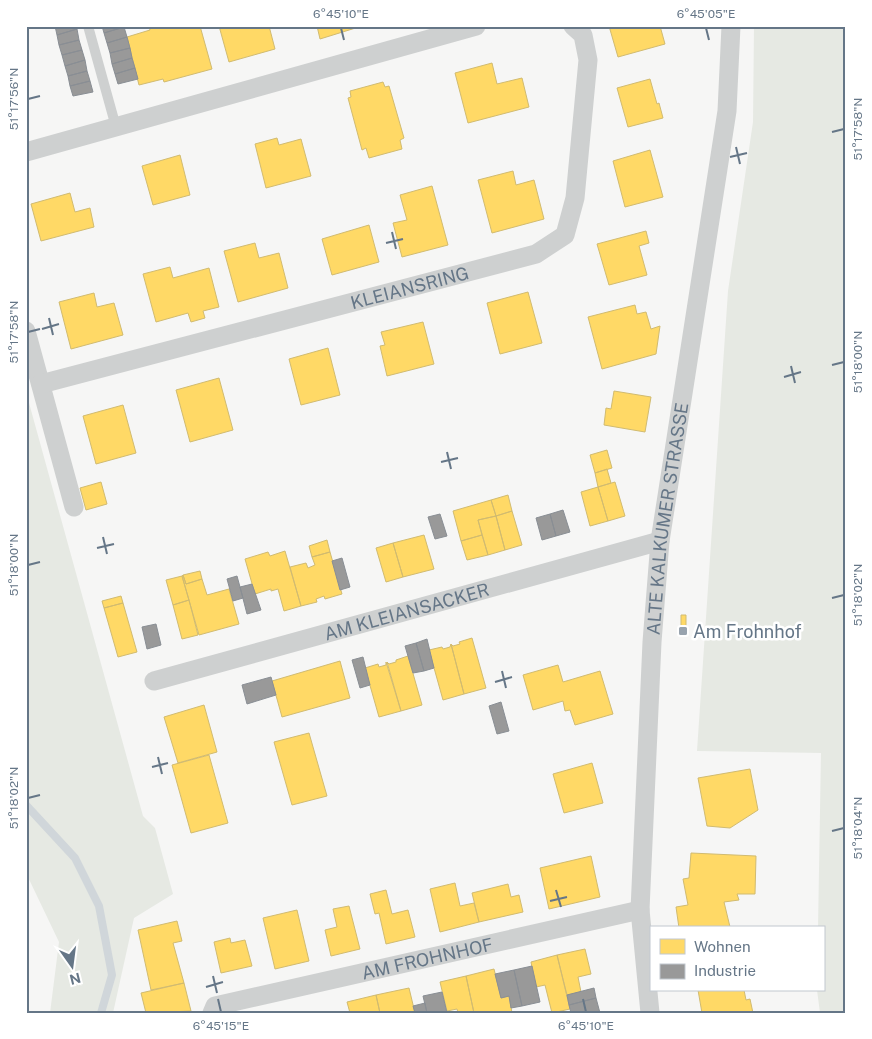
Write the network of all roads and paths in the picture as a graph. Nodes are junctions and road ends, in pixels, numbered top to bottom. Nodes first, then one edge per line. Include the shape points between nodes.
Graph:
1 (88, 26) edge
2 (476, 26) edge
3 (573, 26) edge
4 (731, 26) edge
5 (116, 127) junction
6 (26, 152) edge
7 (26, 330) edge
8 (41, 384) junction
9 (74, 507) dead end
10 (660, 541) junction
11 (154, 680) dead end
12 (640, 910) junction
13 (213, 1009) edge
14 (650, 1013) edge

1 - 5 lane
2 - 5 street
3 - 8 street, KLEIANSRING via 583,35 588,60 575,198 565,235 536,254
4 - 10 street, ALTE KALKUMER STRASSE via 727,111
5 - 6 street
7 - 8 street
8 - 9 street
10 - 11 street, AM KLEIANSACKER
10 - 12 street, ALTE KALKUMER STRASSE via 652,642
12 - 13 street, AM FROHNHOF
12 - 14 street, ALTE KALKUMER STRASSE

